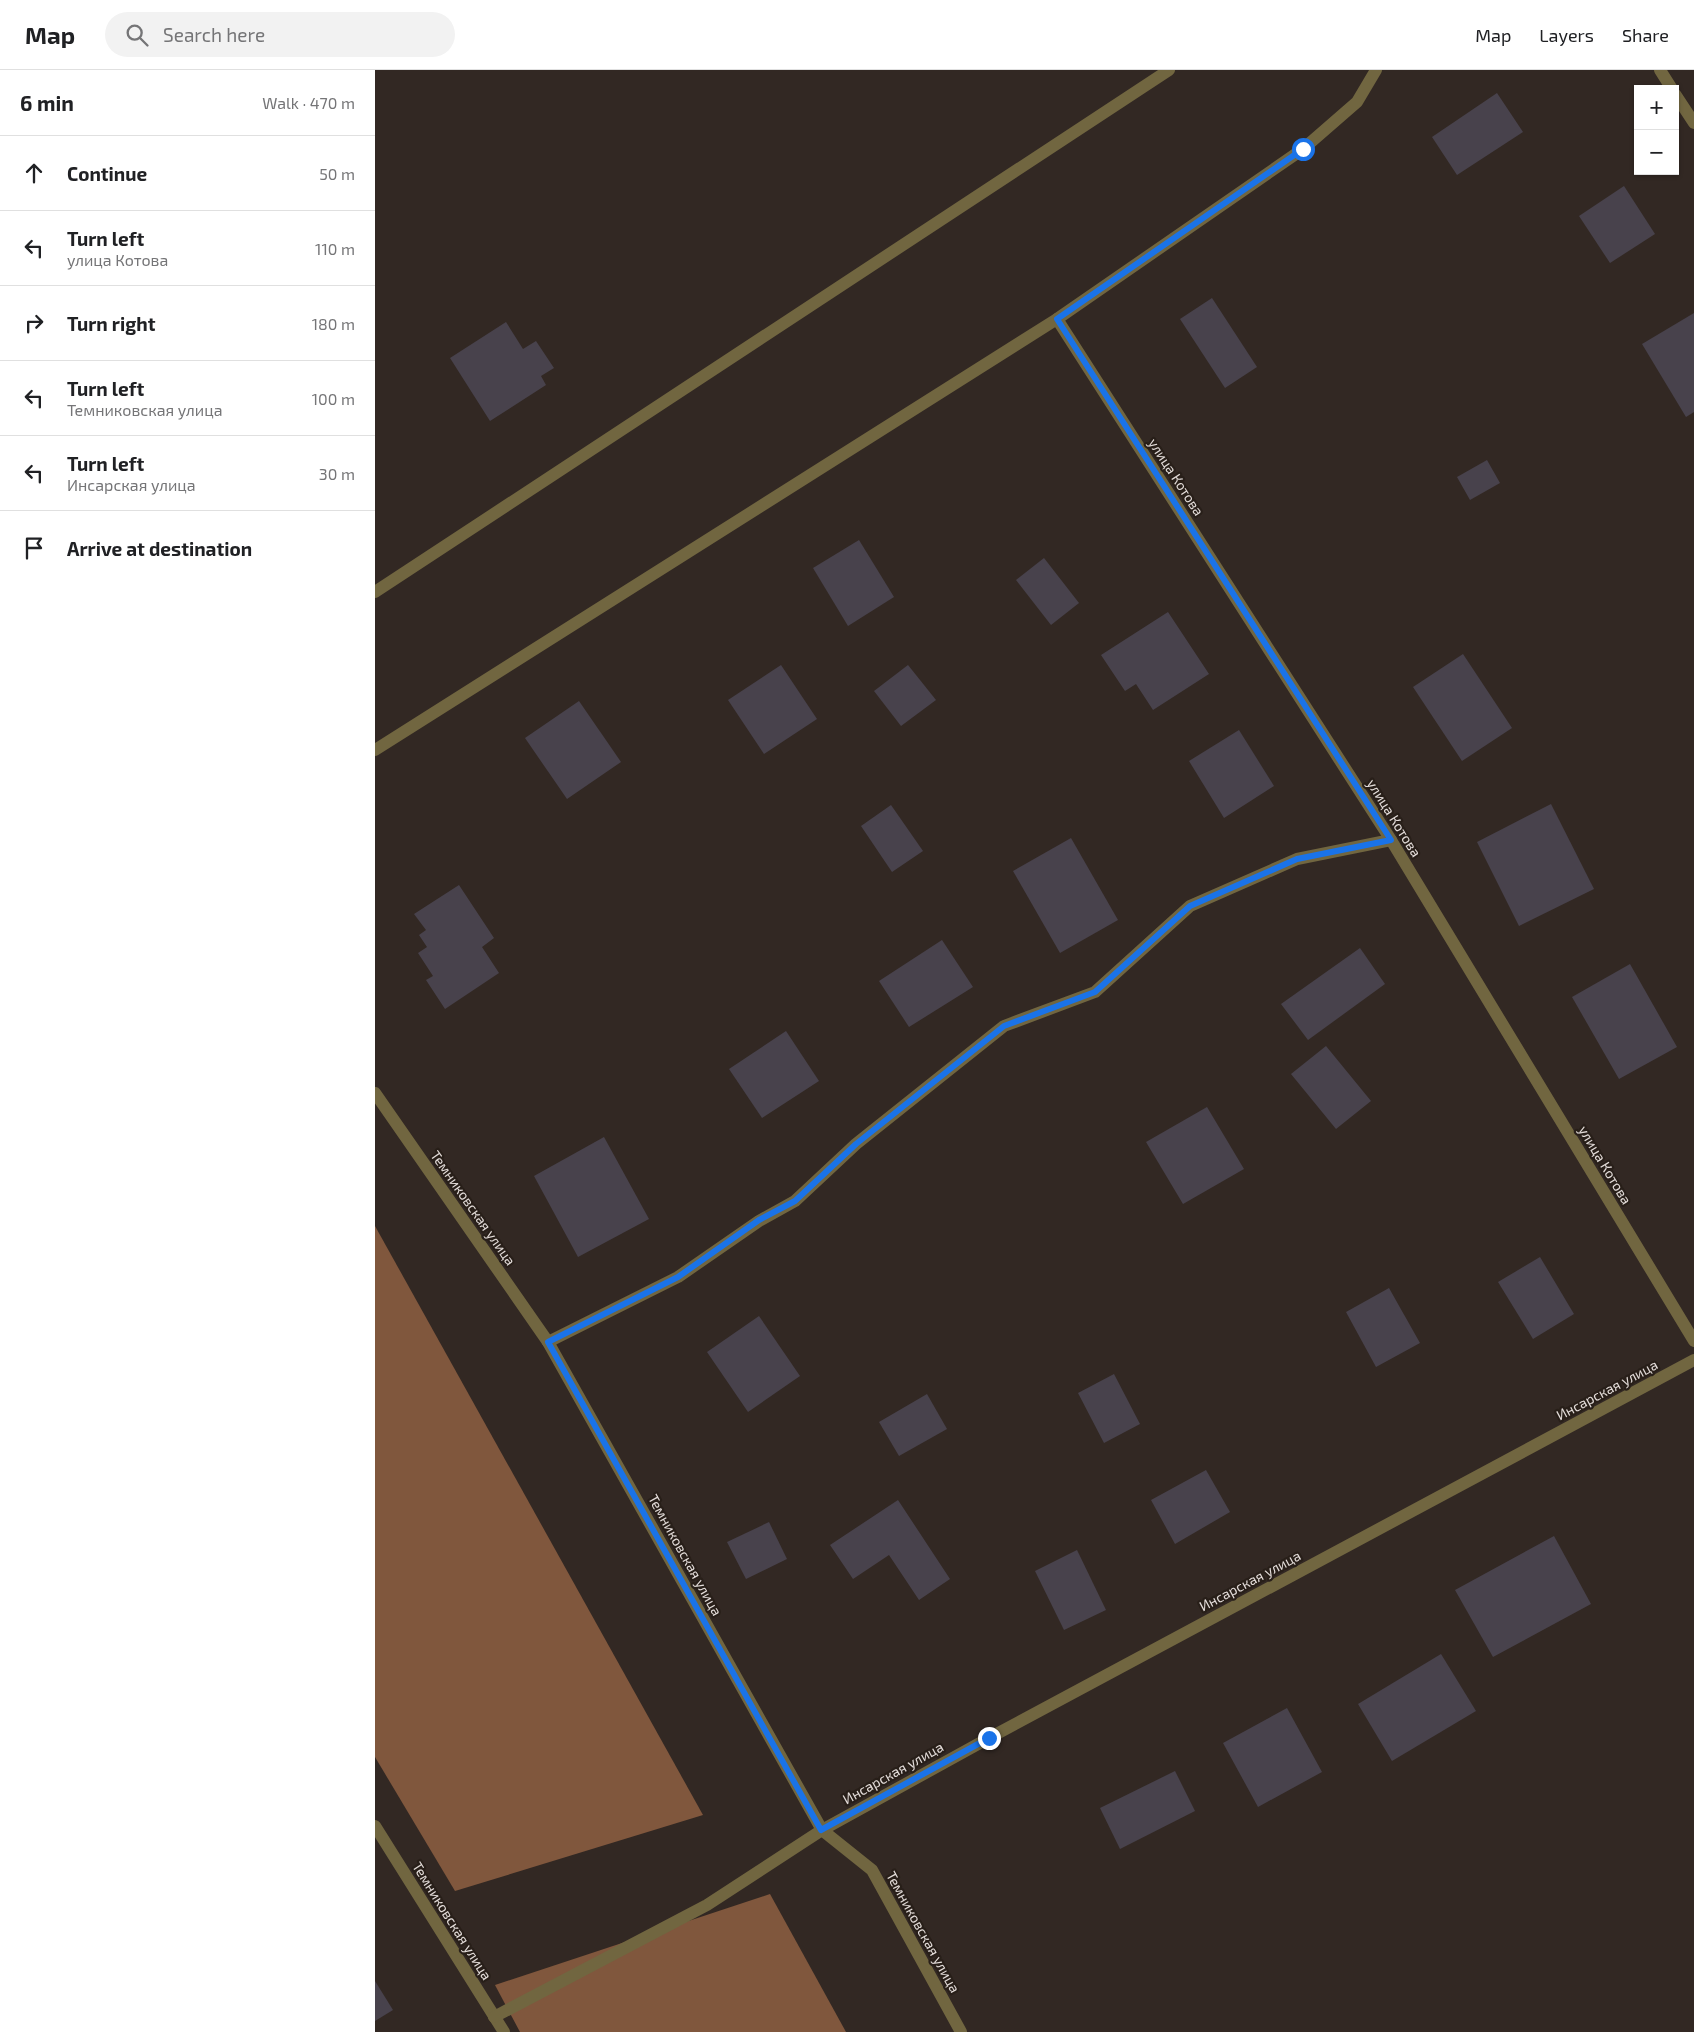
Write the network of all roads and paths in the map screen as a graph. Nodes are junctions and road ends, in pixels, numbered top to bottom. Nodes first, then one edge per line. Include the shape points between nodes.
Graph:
1 (1169, 70) edge
2 (1376, 70) edge
3 (1660, 70) edge
4 (1669, 85) edge
5 (1679, 100) edge
6 (1694, 123) edge
7 (1057, 319) junction
8 (375, 592) edge
9 (375, 750) edge
10 (1391, 840) junction
11 (375, 1093) edge
12 (1694, 1341) edge
13 (548, 1342) junction
14 (1694, 1360) edge
15 (375, 1826) edge
16 (821, 1830) junction
17 (494, 2017) junction
18 (504, 2032) edge
19 (961, 2032) edge

1 - 8 street
2 - 7 street via 1357,102 1303,149
3 - 4 street
5 - 6 street
7 - 9 street
7 - 10 street, улица Котова
10 - 12 street, улица Котова
10 - 13 street via 1297,859 1190,906 1095,992 1004,1026 856,1144 795,1201 759,1220 678,1277
11 - 13 street, Темниковская улица
13 - 16 street, Темниковская улица
14 - 16 street, Инсарская улица
15 - 17 street, Темниковская улица
16 - 17 street, Инсарская улица via 707,1905
16 - 19 street, Темниковская улица via 872,1870
17 - 18 street, Темниковская улица

